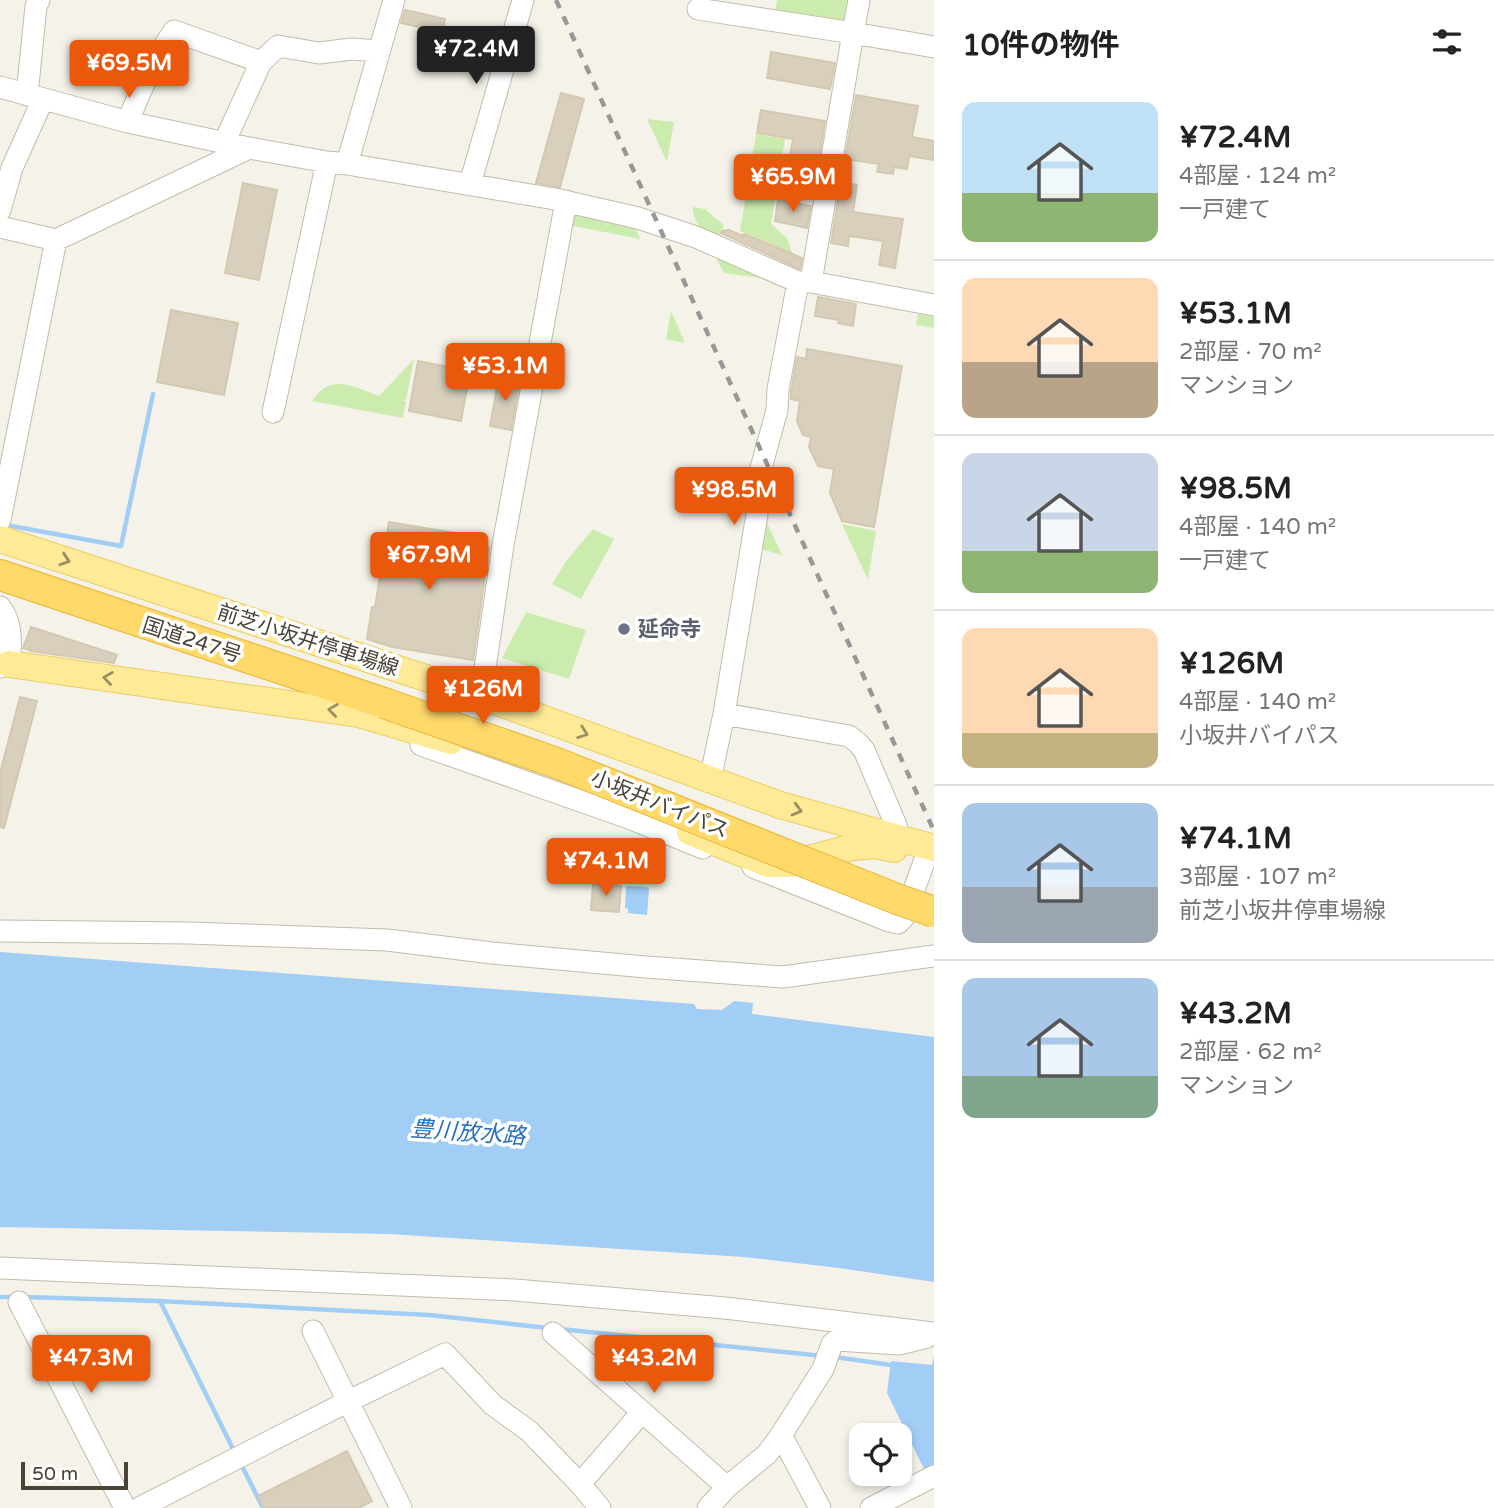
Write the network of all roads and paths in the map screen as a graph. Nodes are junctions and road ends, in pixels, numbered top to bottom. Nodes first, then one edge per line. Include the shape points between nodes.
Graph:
1 (39, 0) edge
2 (394, 0) edge
3 (523, 0) edge
4 (859, 0) edge
5 (698, 9) dead end
6 (853, 33) junction
7 (934, 47) edge
8 (378, 51) junction
9 (261, 62) junction
10 (0, 87) edge
11 (35, 97) junction
12 (128, 122) junction
13 (224, 143) junction
14 (249, 148) junction
15 (337, 163) junction
16 (470, 184) junction
17 (566, 201) junction
18 (0, 210) edge
19 (0, 227) edge
20 (56, 240) junction
21 (804, 282) junction
22 (934, 305) edge
23 (273, 412) dead end
24 (0, 520) edge
25 (0, 539) edge
26 (0, 575) edge
27 (0, 607) edge
28 (5, 665) edge
29 (481, 696) junction
30 (384, 703) joint
31 (724, 714) junction
32 (422, 732) junction
33 (710, 780) junction
34 (898, 837) junction
35 (932, 853) edge
36 (934, 912) edge
37 (0, 931) edge
38 (934, 956) edge
39 (0, 1268) edge
40 (19, 1302) dead end
41 (313, 1331) dead end
42 (553, 1333) dead end
43 (934, 1334) edge
44 (347, 1402) junction
45 (642, 1412) junction
46 (781, 1435) junction
47 (934, 1476) edge
48 (580, 1483) junction
49 (727, 1487) junction
50 (125, 1508) edge
51 (139, 1508) edge
52 (401, 1508) edge
53 (600, 1508) edge
54 (708, 1508) edge
55 (820, 1508) edge
56 (871, 1508) edge

1 - 11 street
2 - 8 street
3 - 16 street
4 - 6 street
5 - 6 street
6 - 7 street
6 - 21 street
8 - 9 street via 319,53 278,46
8 - 15 street
9 - 12 street via 174,31 152,66
9 - 13 street
10 - 11 street
11 - 12 street
11 - 18 street
12 - 13 street
13 - 14 street
14 - 15 street
14 - 20 street
15 - 16 street
15 - 23 street
16 - 17 street
17 - 21 street via 696,237
17 - 29 street via 503,545
19 - 20 street
20 - 24 street
21 - 22 street
21 - 31 street via 758,479 757,514
25 -> 29 main road, 前芝小坂井停車場線
26 - 30 highway, 国道247号
27 - 28 street via 11,640
32 -> 28 main road via 359,714
29 -> 33 main road, 前芝小坂井停車場線
30 - 36 highway, 小坂井バイパス, bridge via 557,764
31 - 33 street
31 - 34 street via 849,736 863,750
32 - 35 main road via 522,764 768,864 791,864 875,845
32 - 35 street via 418,743 629,818 889,921 898,923 904,917
33 -> 34 main road, 前芝小坂井停車場線 via 780,806
34 - 35 main road, 前芝小坂井停車場線
37 - 38 street via 387,940 783,977
39 - 43 street via 515,1290 725,1308
40 - 50 street
41 - 44 street
42 - 45 street
43 - 46 street via 899,1344 838,1340
44 - 48 street via 445,1354 493,1405 529,1431
44 - 51 street
44 - 52 street
45 - 48 street
45 - 49 street
46 - 49 street via 767,1454
46 - 55 street
47 - 56 street
48 - 53 street
49 - 54 street

